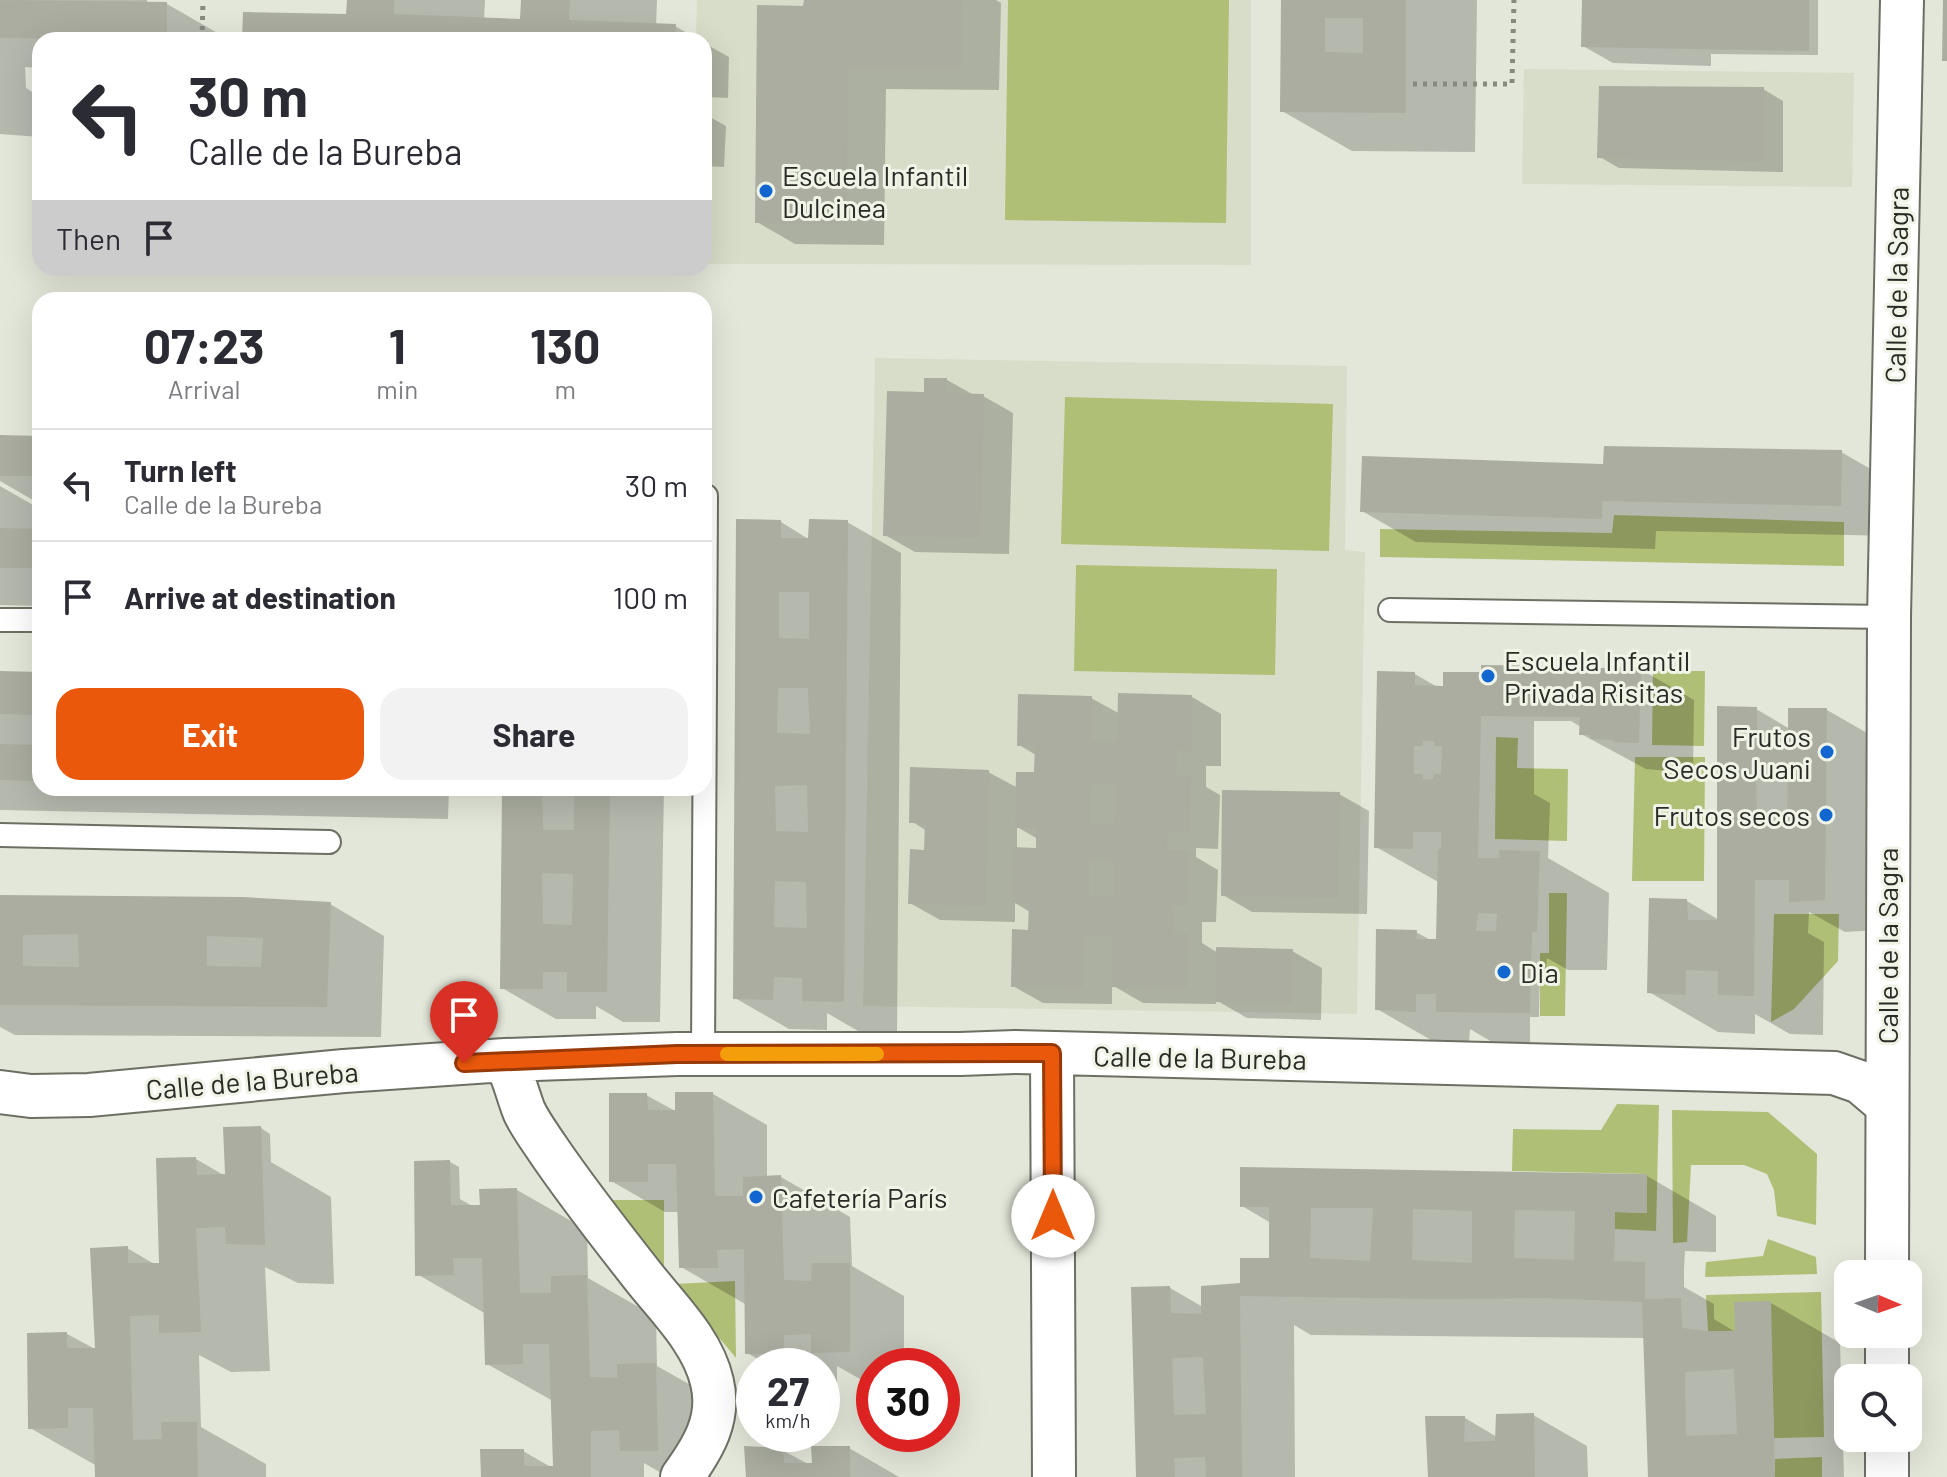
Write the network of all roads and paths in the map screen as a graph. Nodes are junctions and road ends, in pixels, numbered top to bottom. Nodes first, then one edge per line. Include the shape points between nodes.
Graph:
1 (203, 0) edge
2 (1514, 0) edge
3 (1902, 0) edge
4 (202, 32) edge
5 (1413, 84) dead end
6 (1390, 610) dead end
7 (1889, 617) junction
8 (0, 620) edge
9 (32, 620) edge
10 (704, 796) edge
11 (0, 835) edge
12 (329, 842) dead end
13 (1052, 1053) junction
14 (703, 1054) junction
15 (505, 1060) junction
16 (0, 1092) edge
17 (1886, 1104) junction
18 (1887, 1260) edge
19 (1887, 1452) edge
20 (682, 1477) edge
21 (1054, 1477) edge
22 (1887, 1477) edge

1 - 4 path
2 - 5 path via 1512,84
3 - 7 street, Calle de la Sagra
6 - 7 lane
7 - 17 street, Calle de la Sagra
8 - 9 lane
10 - 14 lane
11 - 12 lane
13 - 14 street, Calle de la Bureba
13 - 17 street, Calle de la Bureba via 1834,1073 1860,1082
13 - 21 street
14 - 15 street, Calle de la Bureba
15 - 16 street, Calle de la Bureba via 89,1095
15 - 20 street via 529,1120 547,1148 706,1363 715,1399 713,1420 705,1445
17 - 18 street, Calle de la Sagra
19 - 22 street

